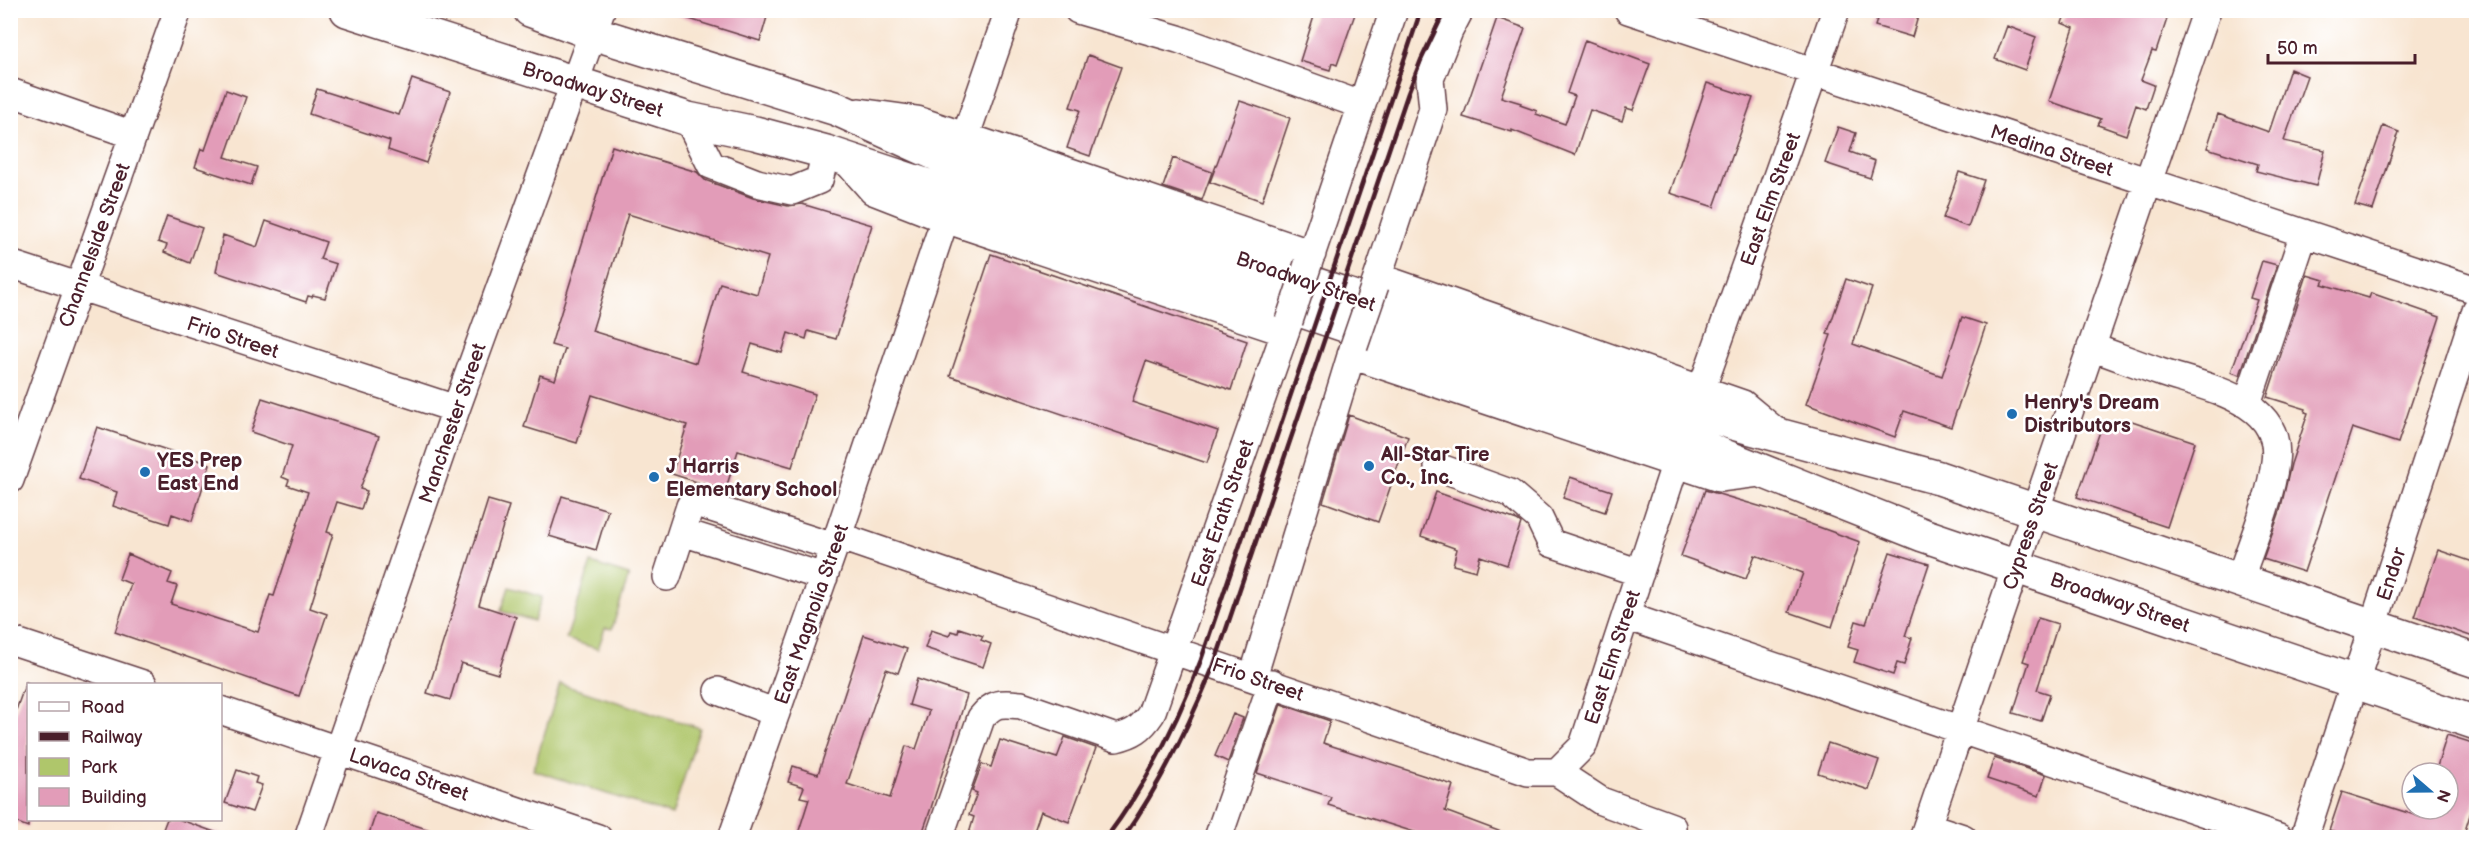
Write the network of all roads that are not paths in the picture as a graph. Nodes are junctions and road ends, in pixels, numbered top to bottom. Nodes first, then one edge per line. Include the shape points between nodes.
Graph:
1 (178, 10) edge
2 (347, 10) edge
3 (530, 10) edge
4 (1010, 10) edge
5 (1078, 10) edge
6 (1394, 10) edge
7 (1460, 10) edge
8 (1628, 10) edge
9 (1836, 10) edge
10 (2207, 10) edge
11 (597, 22) edge
12 (1815, 73) junction
13 (574, 84) junction
14 (10, 92) edge
15 (1361, 105) junction
16 (837, 109) junction
17 (688, 119) junction
18 (133, 135) junction
19 (966, 135) junction
20 (835, 154) junction
21 (2148, 182) junction
22 (945, 219) junction
23 (2304, 233) junction
24 (1310, 259) junction
25 (10, 264) edge
26 (1376, 281) junction
27 (79, 287) junction
28 (2476, 290) edge
29 (2476, 310) edge
30 (1287, 327) junction
31 (2091, 347) junction
32 (1352, 350) junction
33 (1702, 388) junction
34 (2247, 404) junction
35 (456, 409) junction
36 (1782, 437) junction
37 (1675, 465) junction
38 (1438, 467) dead end
39 (1767, 472) junction
40 (10, 480) edge
41 (2035, 511) junction
42 (682, 532) junction
43 (836, 541) junction
44 (2016, 567) junction
45 (1640, 573) junction
46 (667, 577) dead end
47 (824, 578) junction
48 (2239, 580) junction
49 (1626, 616) junction
50 (2374, 627) junction
51 (10, 640) edge
52 (1175, 651) junction
53 (2476, 661) edge
54 (1262, 680) junction
55 (2354, 681) junction
56 (140, 683) edge
57 (718, 691) dead end
58 (222, 711) edge
59 (776, 713) junction
60 (2476, 723) edge
61 (1959, 730) junction
62 (339, 750) junction
63 (1557, 772) junction
64 (1672, 827) dead end
65 (1925, 832) edge
66 (308, 837) edge
67 (598, 837) edge
68 (732, 837) edge
69 (939, 837) edge
70 (1218, 837) edge
71 (1963, 837) edge
72 (2279, 837) edge
73 (2304, 837) edge

1 - 18 street, Channelside Street
2 - 13 main road, Broadway Street
3 - 11 main road, Broadway Street
4 - 19 street
5 - 15 street via 1178,39
6 - 15 street, East Erath Street
7 - 26 street via 1430,79 1433,109
8 - 12 street, Medina Street
9 - 12 street, East Elm Street
10 - 21 street, Cypress Street
11 - 13 street, Manchester Street
11 - 16 main road, Broadway Street
12 - 21 street, Medina Street
12 - 33 street, East Elm Street
13 - 17 main road, Broadway Street
13 - 35 street, Manchester Street
14 - 18 street
15 - 24 street, East Erath Street
16 - 19 street, Broadway Street via 917,120
16 - 36 main road, Broadway Street via 963,166 1668,403
17 - 20 main road, Broadway Street
17 - 20 street via 711,165 757,183 792,191 819,180
18 - 27 street, Channelside Street
19 - 24 street, Broadway Street
20 - 22 street via 873,191
20 - 39 main road, Broadway Street via 1659,430
21 - 23 street, Medina Street
21 - 31 street, Cypress Street
22 - 30 street
22 - 43 street, East Magnolia Street
23 - 28 street, Medina Street
23 - 34 street
24 - 30 street, East Erath Street, bridge
25 - 27 street, Frio Street
26 - 32 street, bridge
26 - 33 street, Broadway Street
27 - 35 street, Frio Street
27 - 40 street, Channelside Street
29 - 50 street, Endor
30 - 52 street, East Erath Street
31 - 34 street via 2225,392
31 - 41 street, Cypress Street
32 - 37 street, Broadway Street
32 - 54 street
33 - 36 street, Broadway Street via 1743,404
34 - 48 street via 2268,427 2275,462
35 - 62 street, Manchester Street
36 - 41 main road, Broadway Street via 1897,466
37 - 39 street, Broadway Street via 1719,478
37 - 45 street, East Elm Street
38 - 45 street via 1510,493 1539,518 1551,543
39 - 44 main road, Broadway Street via 1866,513
41 - 44 street, Cypress Street
41 - 48 main road, Broadway Street
42 - 43 street, Frio Street via 690,506 699,504
42 - 46 street
42 - 47 street
43 - 47 street, East Magnolia Street
43 - 52 street, Frio Street
44 - 55 main road, Broadway Street
44 - 61 street, Cypress Street
45 - 49 street, East Elm Street
47 - 59 street, East Magnolia Street
48 - 50 main road, Broadway Street
49 - 61 street
49 - 63 street, East Elm Street via 1583,746
50 - 53 main road, Broadway Street
50 - 55 street, Endor
51 - 56 street
52 - 54 street, Frio Street
52 - 69 street, East Erath Street via 1151,714 1132,735 1101,735 1021,705 990,706 981,718
54 - 63 street, Frio Street via 1528,772
54 - 70 street
55 - 60 main road, Broadway Street
55 - 73 street, Endor
57 - 59 street
58 - 62 street, Lavaca Street
59 - 68 street, East Magnolia Street
61 - 65 street, Cypress Street
61 - 72 street
62 - 66 street, Manchester Street
62 - 67 street, Lavaca Street
63 - 64 street via 1600,801
65 - 71 street

